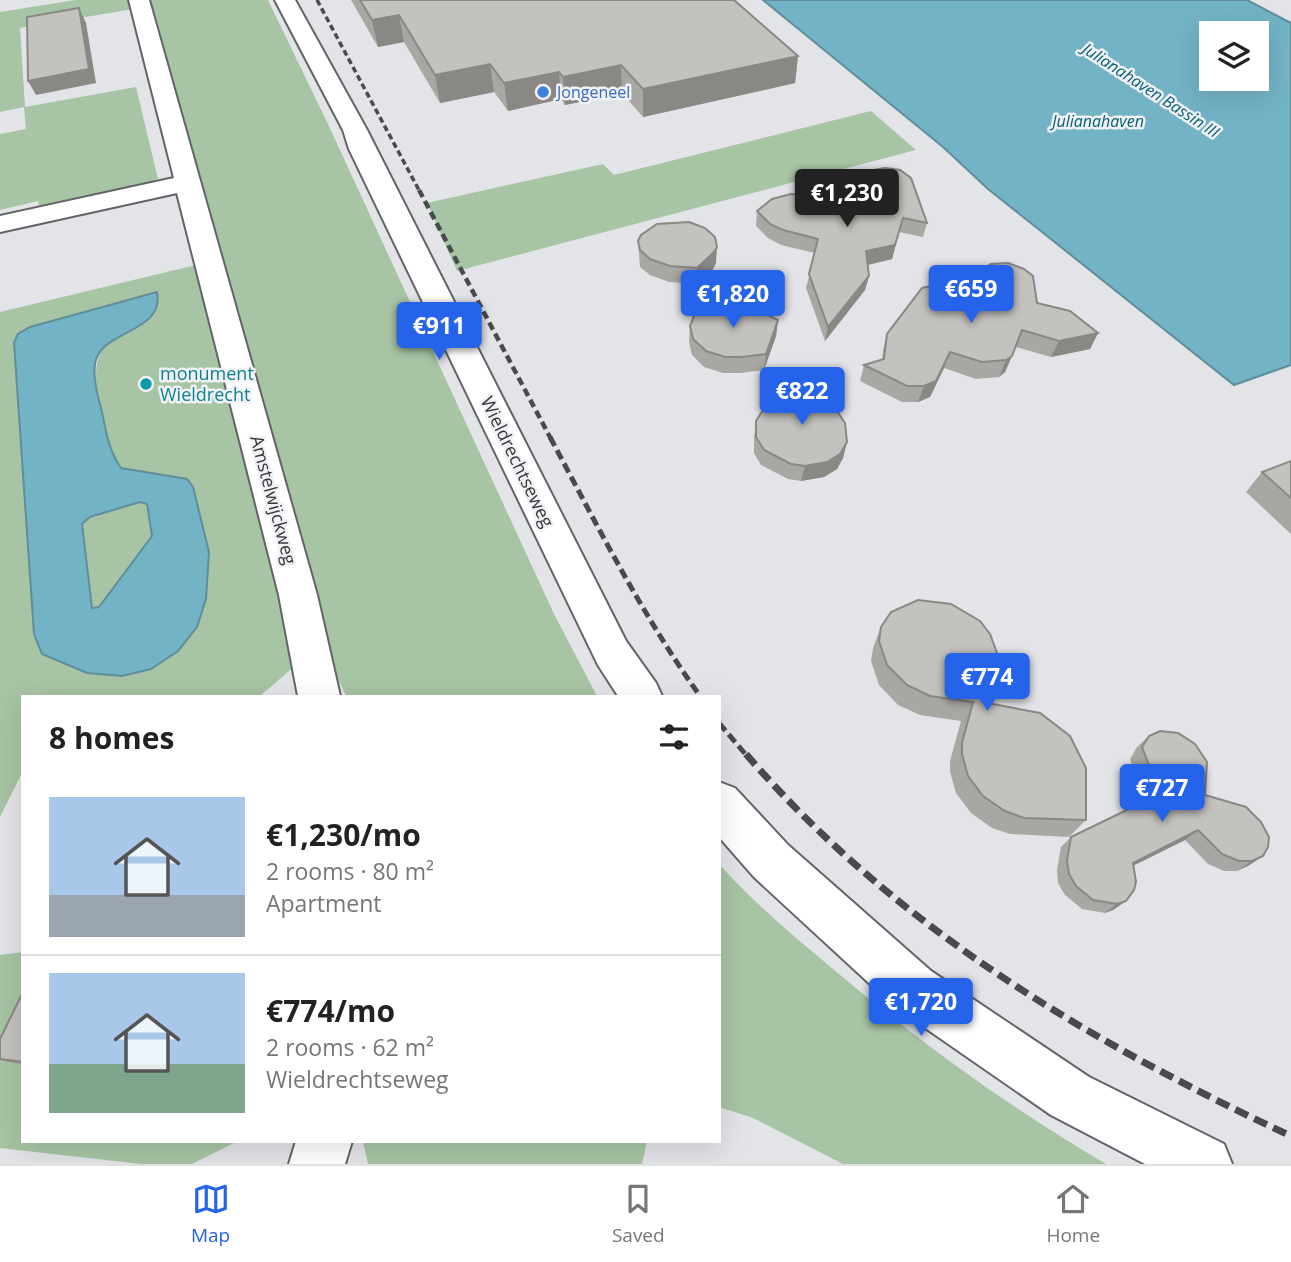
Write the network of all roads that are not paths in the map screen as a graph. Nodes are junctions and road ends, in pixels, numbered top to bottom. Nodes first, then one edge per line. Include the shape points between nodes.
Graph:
1 (139, 0) edge
2 (285, 0) edge
3 (188, 183) junction
4 (0, 223) edge
5 (319, 695) edge
6 (640, 695) edge
7 (721, 805) edge
8 (323, 1143) edge
9 (317, 1164) edge
10 (1204, 1164) edge

1 - 3 street, Amstelwijckweg
2 - 6 street, Wieldrechtseweg via 355,130 611,653
3 - 4 street
3 - 5 street, Amstelwijckweg via 298,595
7 - 10 street via 771,861 913,989 1070,1096
8 - 9 street

